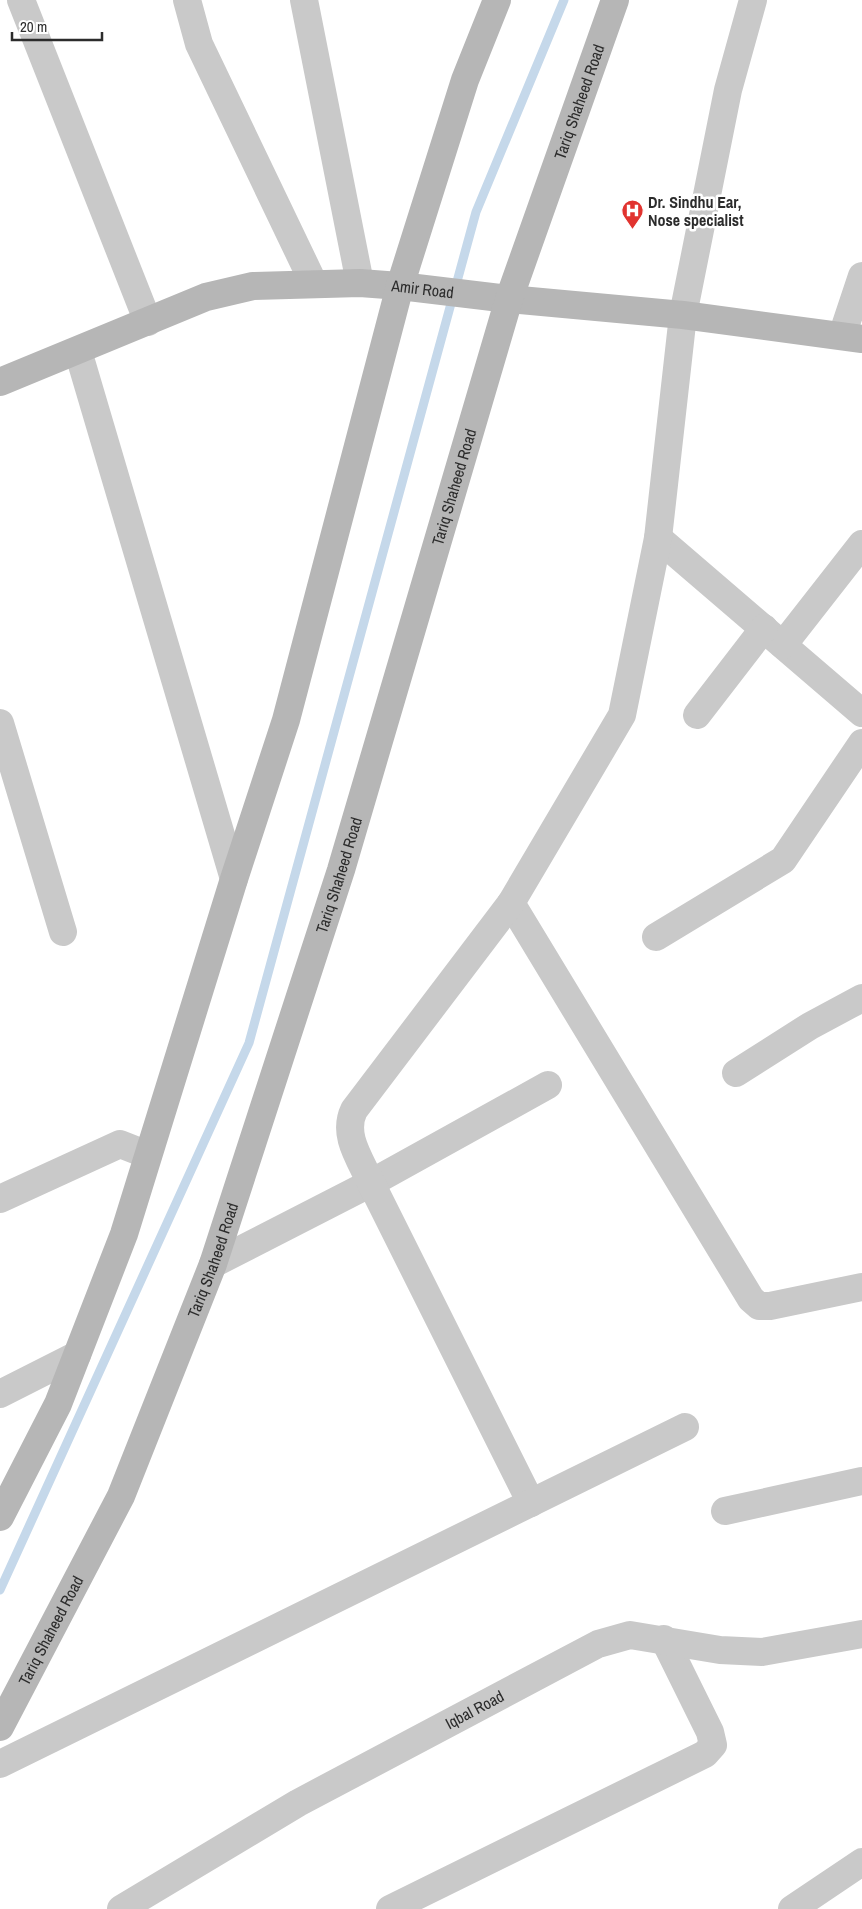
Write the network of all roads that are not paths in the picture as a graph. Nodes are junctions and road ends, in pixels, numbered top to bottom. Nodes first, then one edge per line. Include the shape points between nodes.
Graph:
1 (21, 0) edge
2 (187, 0) edge
3 (304, 0) edge
4 (498, 0) edge
5 (615, 0) edge
6 (753, 0) edge
7 (862, 276) edge
8 (360, 283) junction
9 (314, 284) junction
10 (408, 286) junction
11 (502, 298) junction
12 (682, 315) junction
13 (148, 322) junction
14 (852, 337) edge
15 (78, 351) junction
16 (0, 382) edge
17 (658, 538) junction
18 (862, 544) edge
19 (773, 636) junction
20 (862, 713) edge
21 (698, 715) dead end
22 (0, 723) edge
23 (862, 743) edge
24 (234, 879) junction
25 (511, 903) junction
26 (62, 932) dead end
27 (656, 937) dead end
28 (862, 998) edge
29 (736, 1073) dead end
30 (548, 1084) dead end
31 (148, 1155) junction
32 (371, 1184) junction
33 (0, 1199) edge
34 (213, 1264) junction
35 (862, 1287) edge
36 (78, 1355) junction
37 (0, 1394) edge
38 (685, 1427) dead end
39 (862, 1481) edge
40 (531, 1502) junction
41 (725, 1511) dead end
42 (0, 1517) edge
43 (862, 1634) edge
44 (664, 1639) junction
45 (0, 1727) edge
46 (0, 1764) edge
47 (862, 1862) edge
48 (120, 1909) edge
49 (390, 1909) edge
50 (792, 1909) edge

1 - 13 street
2 - 9 street via 199,44
3 - 8 street
4 - 10 main road via 465,80
5 - 11 main road, Tariq Shaheed Road
6 - 12 street via 728,90
7 - 14 street
8 - 9 main road, Amir Road
8 - 10 main road, Amir Road
9 - 13 main road, Amir Road via 231,290
10 - 11 main road, Amir Road
10 - 24 main road via 286,720
11 - 12 main road, Amir Road
11 - 34 main road, Tariq Shaheed Road via 341,870
12 - 14 main road, Amir Road
12 - 17 street
13 - 15 main road, Amir Road
15 - 16 main road, Amir Road
15 - 24 street
17 - 19 street
17 - 25 street via 622,715
18 - 19 street
19 - 20 street
19 - 21 street
22 - 26 street
23 - 27 street via 783,860
24 - 31 main road
25 - 32 street via 348,1122 350,1135
25 - 35 street via 751,1299 759,1306 770,1306
28 - 29 street via 810,1026
30 - 32 street
31 - 33 street via 120,1144
31 - 36 main road via 124,1234
32 - 34 street
32 - 40 street
34 - 45 main road, Tariq Shaheed Road via 121,1496
36 - 37 street
36 - 42 main road via 58,1404
38 - 40 street
39 - 41 street
40 - 46 street
43 - 44 street, Iqbal Road via 762,1652 720,1650
44 - 48 street, Iqbal Road via 630,1635 598,1644 298,1803
44 - 49 street via 710,1732 713,1745 705,1754
47 - 50 street

